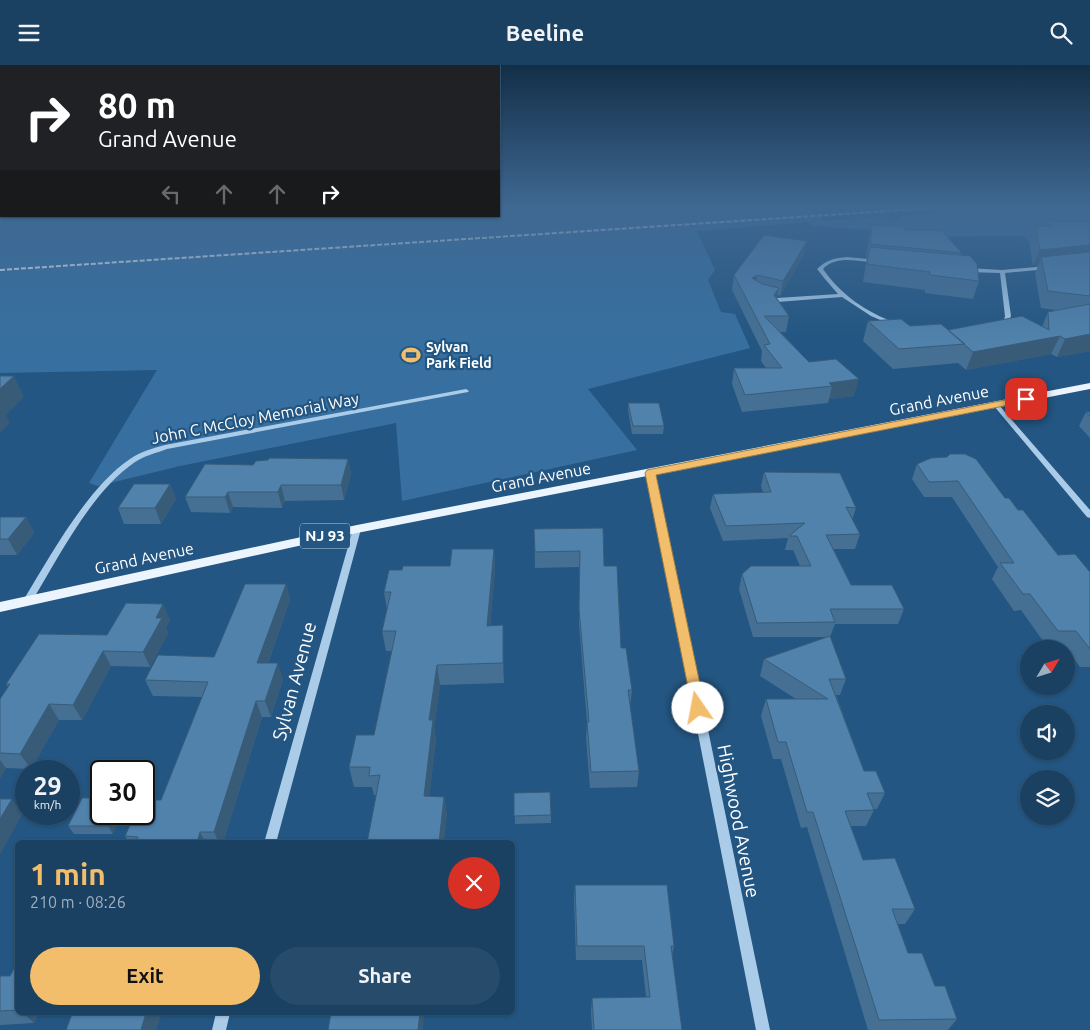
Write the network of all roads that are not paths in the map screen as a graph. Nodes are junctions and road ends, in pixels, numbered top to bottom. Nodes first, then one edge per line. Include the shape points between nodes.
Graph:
1 (886, 263) edge
2 (1058, 267) edge
3 (957, 269) edge
4 (1002, 272) junction
5 (762, 295) edge
6 (844, 295) junction
7 (900, 326) edge
8 (992, 326) edge
9 (1090, 386) edge
10 (466, 391) dead end
11 (996, 405) junction
12 (650, 473) junction
13 (1090, 515) edge
14 (357, 529) junction
15 (29, 599) junction
16 (0, 607) edge
17 (271, 840) edge
18 (223, 1015) edge
19 (219, 1030) edge
20 (763, 1030) edge

1 - 6 street via 842,260 822,266 820,269 824,275
2 - 4 street
3 - 4 street
4 - 8 street via 1008,316 1006,321
5 - 6 street via 777,300
6 - 7 street via 863,309
9 - 11 main road, Grand Avenue / NJ 93
10 - 15 street, John C McCloy Memorial Way via 165,447 148,453 118,472 95,498
11 - 12 main road, Grand Avenue / NJ 93
11 - 13 street
12 - 14 main road, Grand Avenue / NJ 93
12 - 20 street, Highwood Avenue
14 - 15 main road, Grand Avenue / NJ 93
14 - 17 street, Sylvan Avenue
15 - 16 main road, Grand Avenue / NJ 93
18 - 19 street

